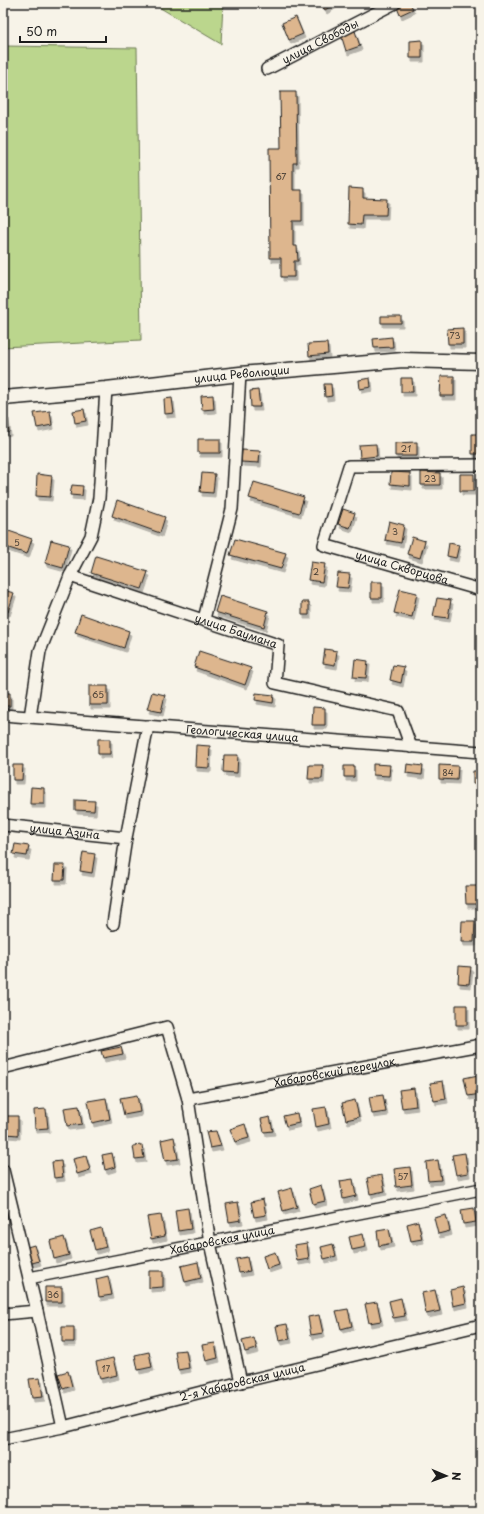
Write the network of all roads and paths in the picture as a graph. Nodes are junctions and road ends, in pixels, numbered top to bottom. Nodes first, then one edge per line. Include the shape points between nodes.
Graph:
1 (394, 3) edge
2 (267, 69) dead end
3 (481, 362) edge
4 (240, 374) junction
5 (106, 389) junction
6 (3, 398) edge
7 (481, 465) edge
8 (70, 576) junction
9 (481, 590) edge
10 (204, 619) junction
11 (3, 715) edge
12 (30, 717) junction
13 (148, 726) junction
14 (411, 747) junction
15 (481, 752) edge
16 (3, 825) edge
17 (126, 838) junction
18 (113, 924) dead end
19 (481, 1045) edge
20 (3, 1068) edge
21 (188, 1099) junction
22 (3, 1170) edge
23 (481, 1189) edge
24 (210, 1242) junction
25 (29, 1278) junction
26 (37, 1311) junction
27 (3, 1314) edge
28 (481, 1325) edge
29 (241, 1382) junction
30 (63, 1427) junction
31 (3, 1439) edge

1 - 2 street, улица Свободы
3 - 4 street, улица Революции via 403,360
4 - 5 street, улица Революции
4 - 10 street via 232,509
5 - 6 street, улица Революции
5 - 8 street via 99,498 91,536
7 - 9 street, улица Скворцова via 349,466 324,545
8 - 10 street, улица Баумана
8 - 12 street via 40,651
10 - 14 street, улица Баумана via 278,645 275,683 398,711
11 - 12 street, Геологическая улица
12 - 13 street, Геологическая улица
13 - 14 street, Геологическая улица
13 - 17 street
14 - 15 street, Геологическая улица
16 - 17 street, улица Азина
17 - 18 street
19 - 21 street, Хабаровский переулок
20 - 21 street via 167,1027
21 - 24 street
22 - 25 street
23 - 24 street, Хабаровская улица
24 - 25 street, Хабаровская улица
24 - 29 street
25 - 26 street
26 - 27 street
26 - 30 street
28 - 29 street, 2-я Хабаровская улица
29 - 30 street, 2-я Хабаровская улица
30 - 31 street, 2-я Хабаровская улица

